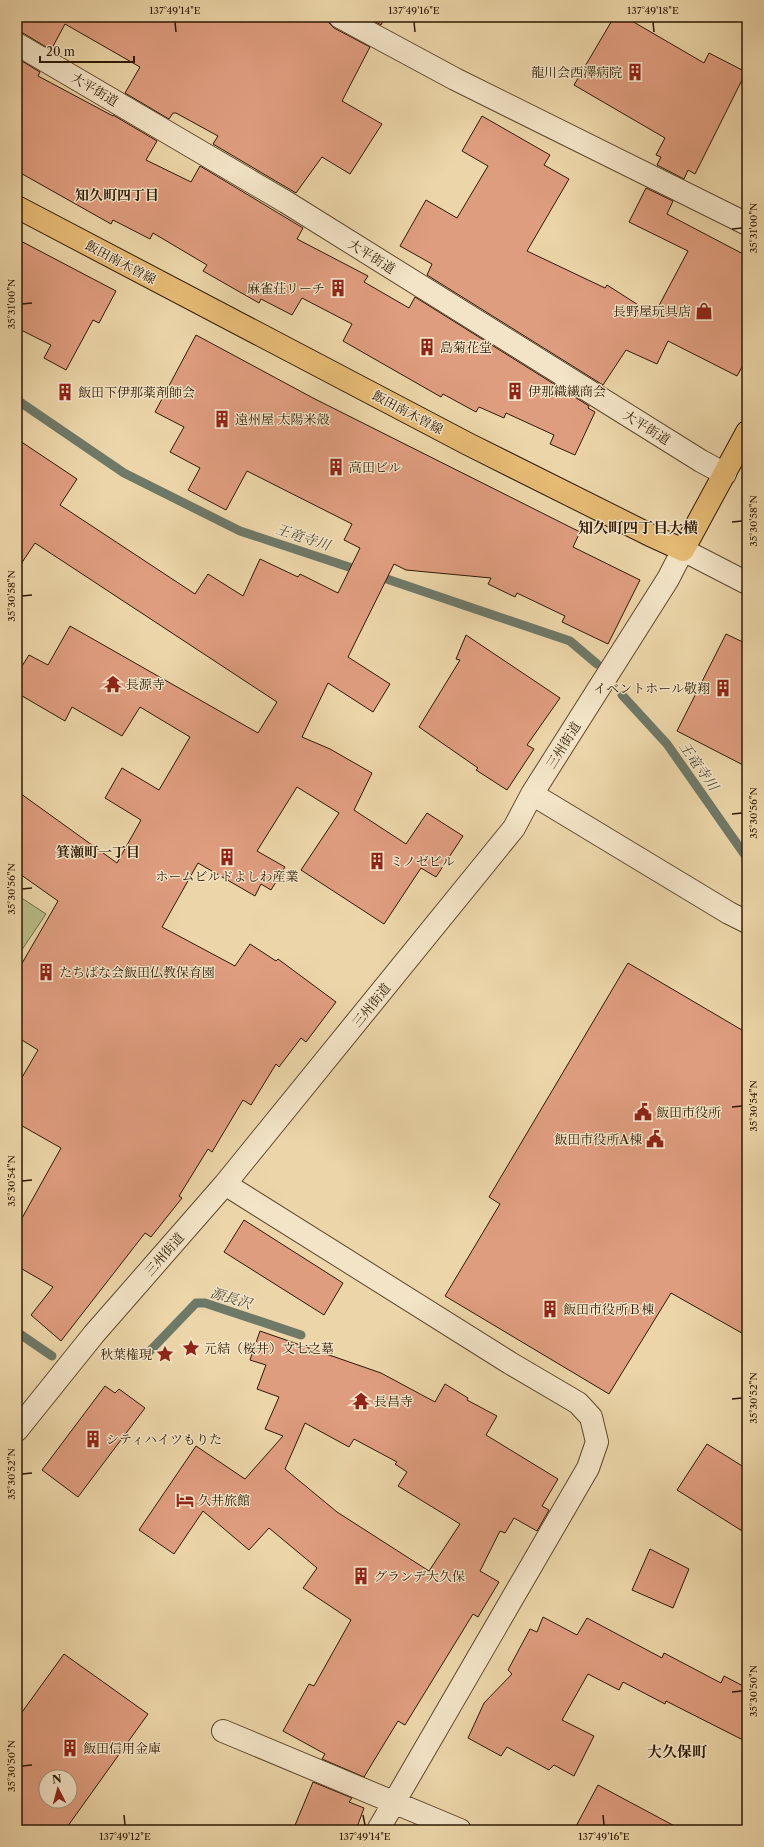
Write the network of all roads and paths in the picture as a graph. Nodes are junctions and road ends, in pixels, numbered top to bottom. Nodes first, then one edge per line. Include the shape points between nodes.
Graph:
1 (340, 17) edge
2 (17, 44) edge
3 (17, 207) edge
4 (747, 224) edge
5 (747, 432) edge
6 (725, 474) junction
7 (684, 550) junction
8 (747, 583) edge
9 (532, 794) junction
10 (747, 922) edge
11 (225, 1184) junction
12 (17, 1430) edge
13 (223, 1731) dead end
14 (394, 1801) junction
15 (378, 1830) edge
16 (460, 1830) edge

1 - 4 street via 455,79
2 - 6 street, 大平街道 via 286,202
3 - 7 main road, 飯田南木曽線 via 468,444
5 - 6 main road
6 - 7 main road
7 - 8 street
7 - 9 street, 三州街道
9 - 10 street
9 - 11 street, 三州街道 via 514,828
11 - 12 street, 三州街道 via 94,1334
11 - 14 street via 510,1363 578,1402 591,1418 597,1442 588,1468
13 - 14 street
14 - 15 street
14 - 16 street

